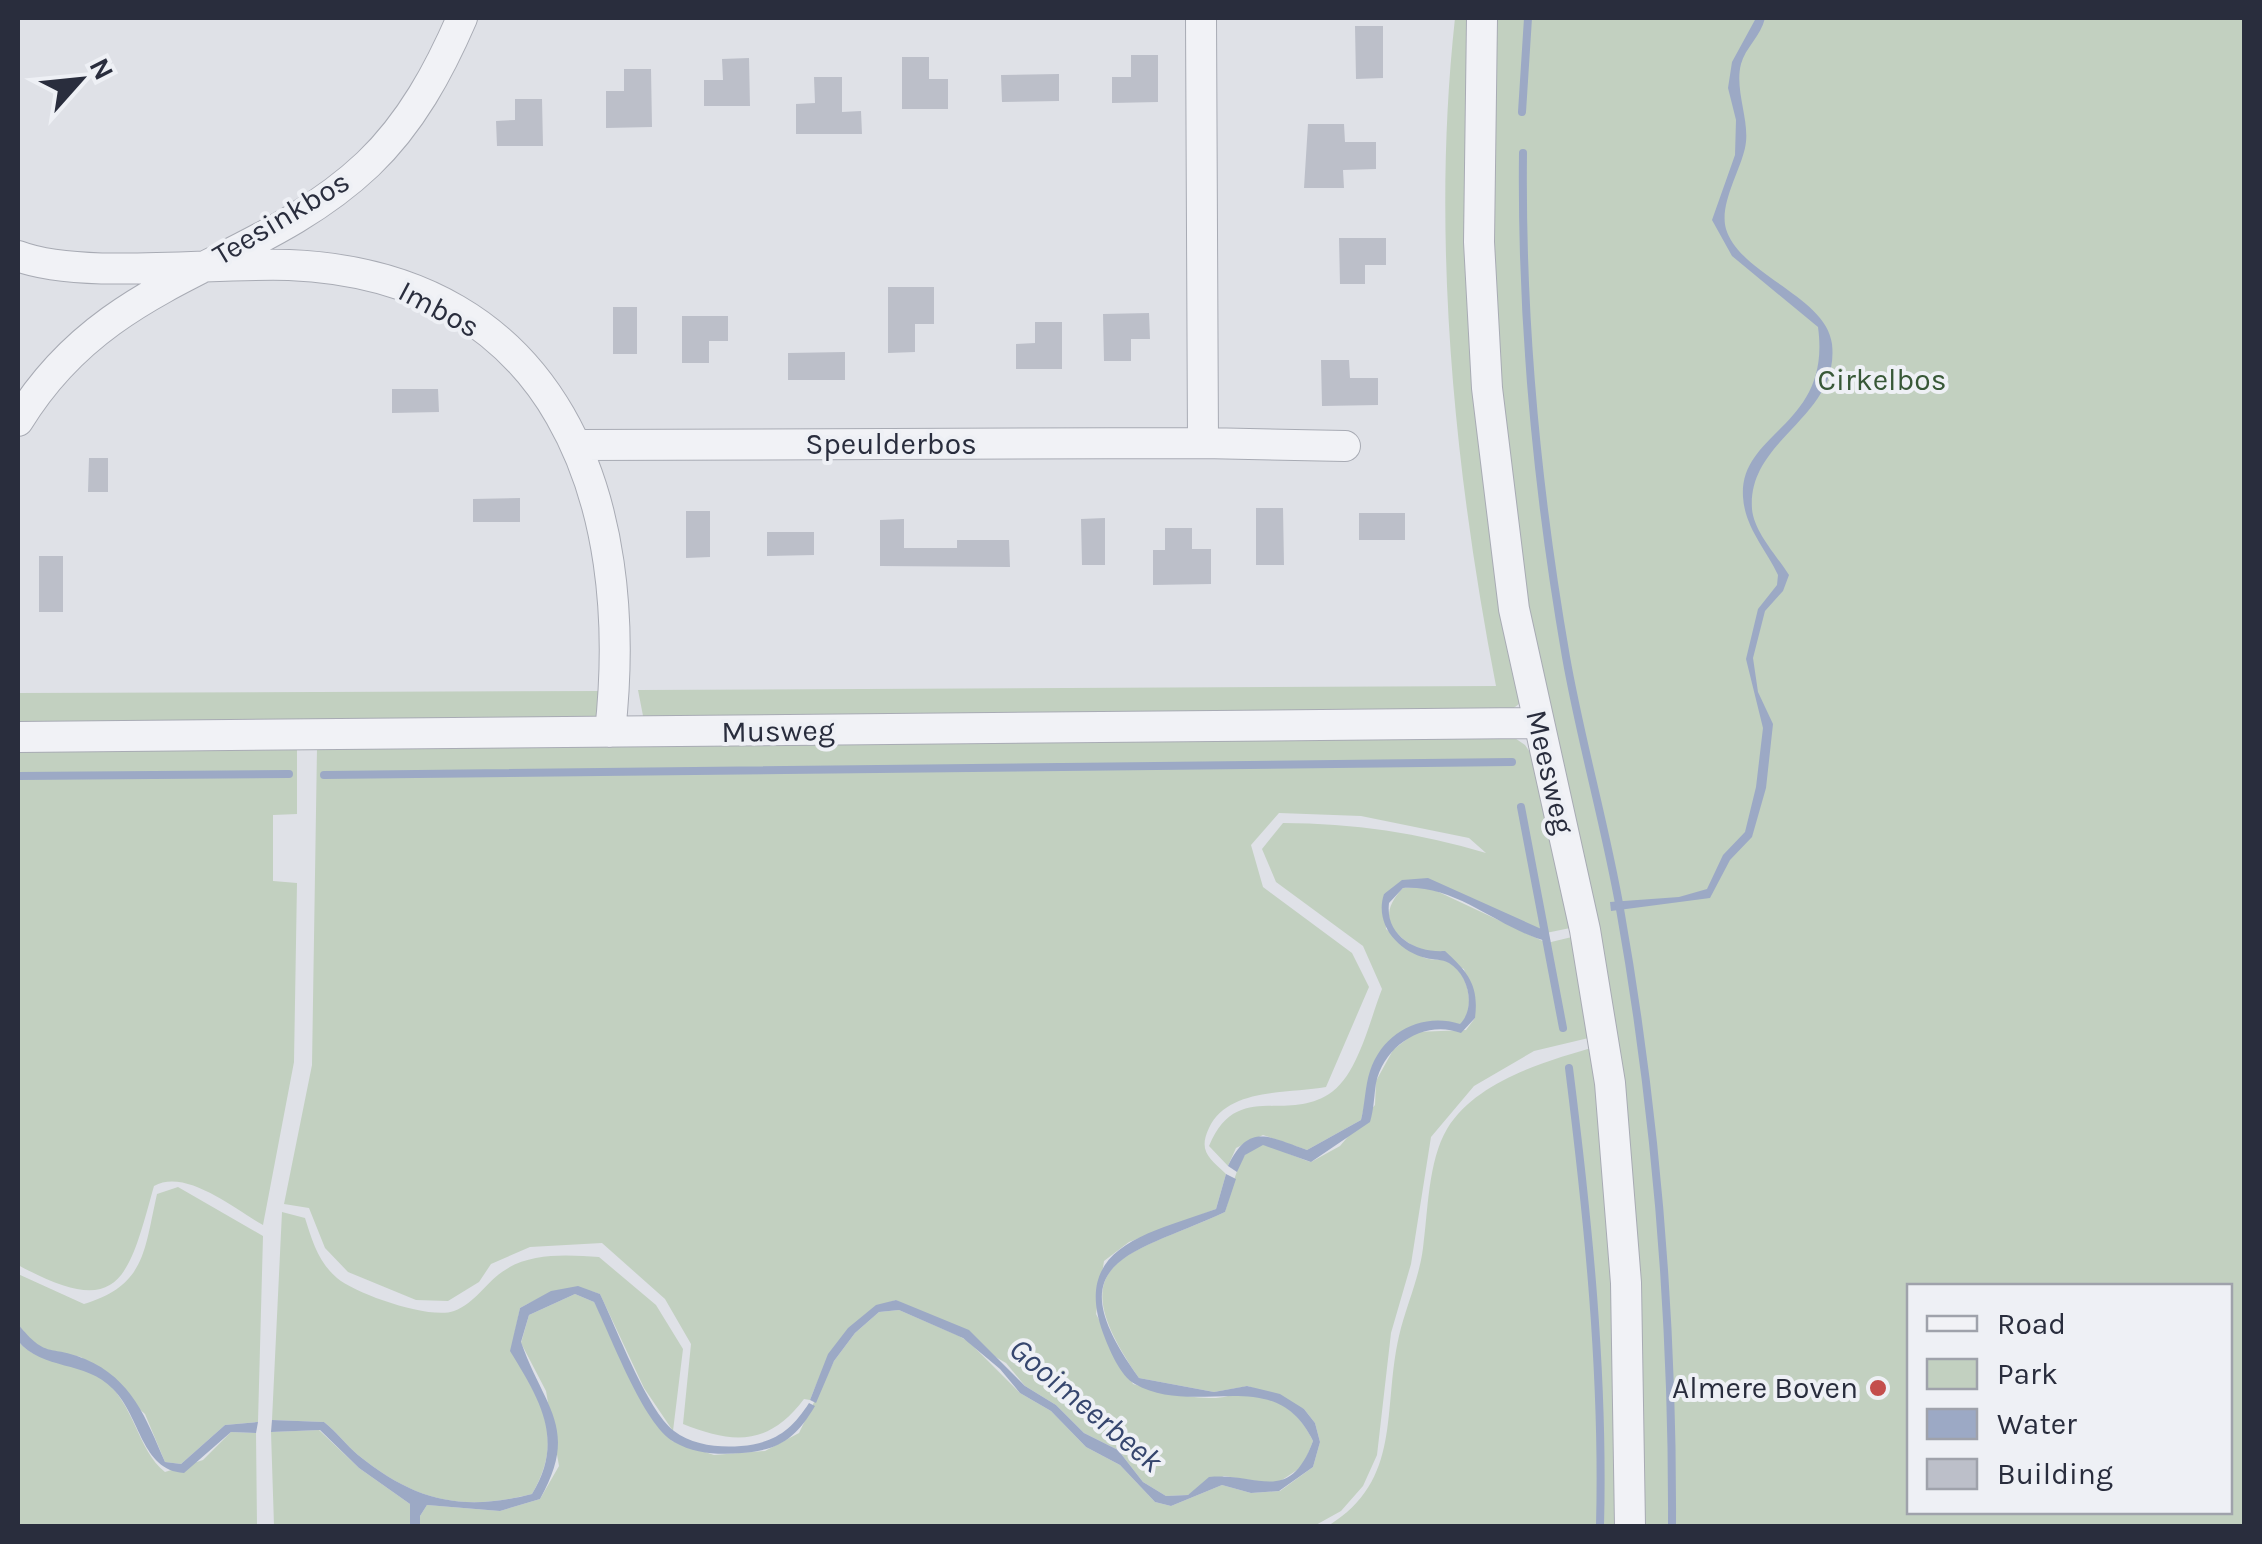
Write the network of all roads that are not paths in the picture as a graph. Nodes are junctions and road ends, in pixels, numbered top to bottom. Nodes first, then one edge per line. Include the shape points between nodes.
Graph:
1 (462, 18) edge
2 (1201, 18) edge
3 (1482, 18) edge
4 (18, 256) edge
5 (202, 265) junction
6 (18, 422) edge
7 (1203, 443) junction
8 (579, 444) junction
9 (1345, 446) dead end
10 (1538, 723) junction
11 (610, 732) junction
12 (18, 737) edge
13 (1630, 1526) edge

1 - 5 street, Teesinkbos via 442,65 367,165 318,202
2 - 7 street
3 - 10 street, Meesweg via 1479,242 1488,388 1512,592
4 - 5 street, Teesinkbos via 94,266
5 - 6 street via 117,314 80,344
5 - 8 street, Imbos via 331,267 418,292 509,351
7 - 8 street, Speulderbos
7 - 9 street, Speulderbos
8 - 11 street, Imbos via 613,572 618,666
10 - 11 street, Musweg
10 - 13 street, Meesweg via 1610,1083 1626,1283
11 - 12 street, Musweg

